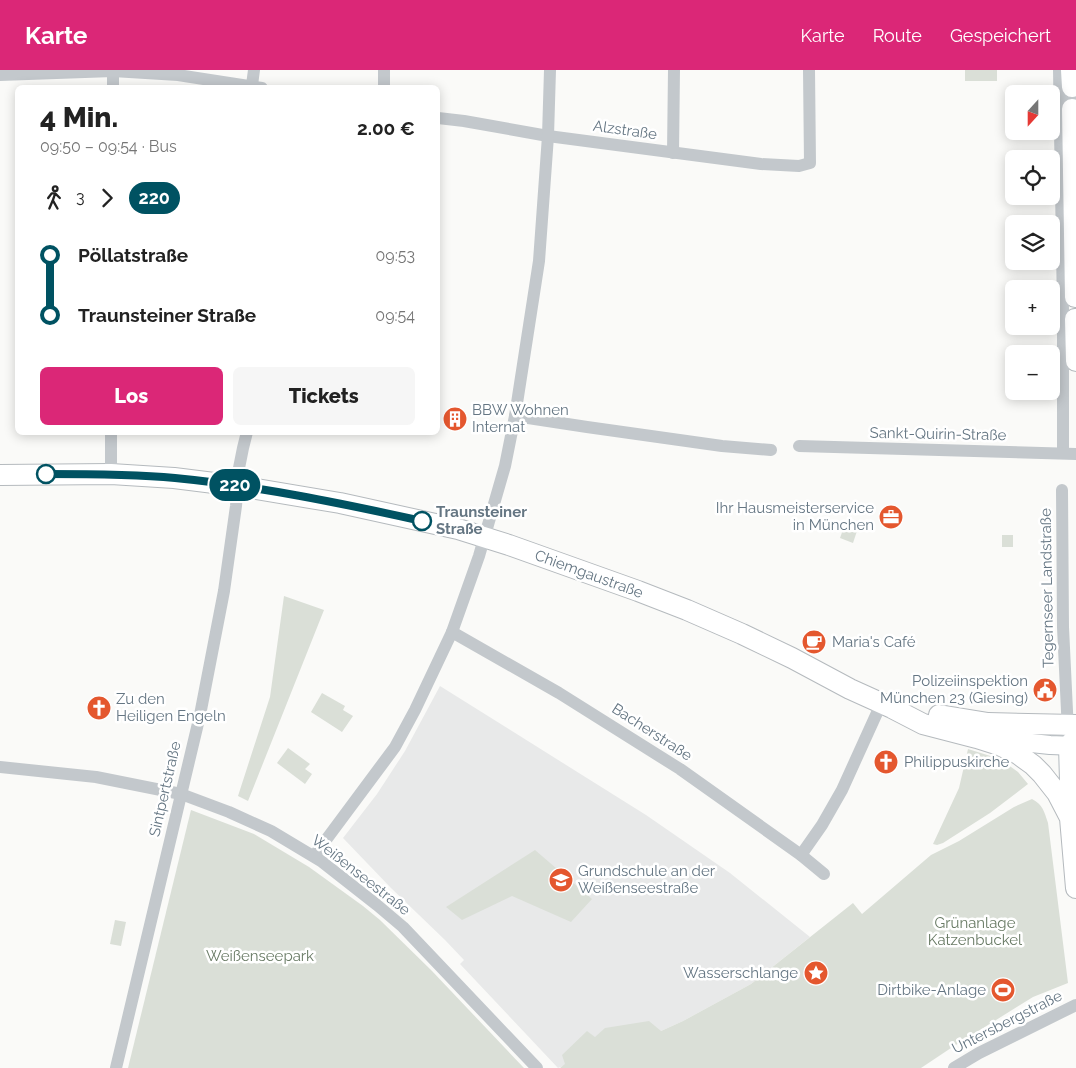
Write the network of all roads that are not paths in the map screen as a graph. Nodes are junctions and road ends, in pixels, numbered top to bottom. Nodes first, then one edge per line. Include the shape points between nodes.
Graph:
1 (254, 70) edge
2 (384, 70) edge
3 (550, 70) edge
4 (674, 70) edge
5 (809, 70) edge
6 (1059, 70) edge
7 (113, 71) edge
8 (0, 75) edge
9 (113, 85) edge
10 (250, 85) edge
11 (257, 85) edge
12 (384, 85) edge
13 (1070, 92) edge
14 (440, 118) edge
15 (548, 136) junction
16 (673, 153) junction
17 (1072, 308) edge
18 (1076, 361) edge
19 (516, 416) junction
20 (111, 435) edge
21 (246, 435) edge
22 (799, 446) dead end
23 (771, 450) dead end
24 (1063, 453) junction
25 (1076, 454) edge
26 (111, 474) junction
27 (0, 475) edge
28 (238, 486) junction
29 (1062, 490) dead end
30 (484, 537) junction
31 (452, 632) junction
32 (887, 706) junction
33 (1073, 735) edge
34 (977, 738) junction
35 (0, 767) edge
36 (181, 794) junction
37 (1070, 818) junction
38 (801, 855) junction
39 (314, 856) junction
40 (824, 874) dead end
41 (1076, 888) edge
42 (1076, 1005) edge
43 (116, 1068) edge
44 (537, 1068) edge
45 (954, 1068) edge

1 - 11 street
2 - 12 street
3 - 15 street
4 - 16 street
5 - 16 street, Alzstraße via 810,163 799,166 761,164
6 - 13 street
7 - 8 street
7 - 9 street
7 - 10 street via 178,75
13 - 17 main road
14 - 15 street, Alzstraße
15 - 16 street, Alzstraße
15 - 19 street via 539,261
17 - 18 main road
17 - 24 street
19 - 23 street via 722,446
19 - 30 street
20 - 26 street
21 - 28 street, Sintpertstraße
22 - 24 street, Sankt-Quirin-Straße
24 - 25 street, Sankt-Quirin-Straße
26 - 27 main road, Chiemgaustraße
26 - 28 main road, Chiemgaustraße
28 - 30 main road, Chiemgaustraße via 340,503
28 - 36 street, Sintpertstraße via 221,609
29 - 33 street, Tegernseer Landstraße via 1063,627
30 - 31 street
30 - 32 main road, Chiemgaustraße via 687,610
31 - 38 street, Bacherstraße via 552,688 652,751
31 - 39 street via 395,747
32 - 33 main road, Chiemgaustraße
32 - 34 main road, Chiemgaustraße via 923,724
32 - 38 street via 822,825
33 - 34 main road, Chiemgaustraße via 1050,745
33 - 37 main road
34 - 37 main road via 1008,749 1034,765 1057,793
35 - 36 street, Weißenseestraße via 96,777
36 - 39 street, Weißenseestraße via 271,831
36 - 43 street, Sintpertstraße
37 - 41 main road
38 - 40 street, Bacherstraße
39 - 44 street, Weißenseestraße via 403,928
42 - 45 street, Untersbergstraße

